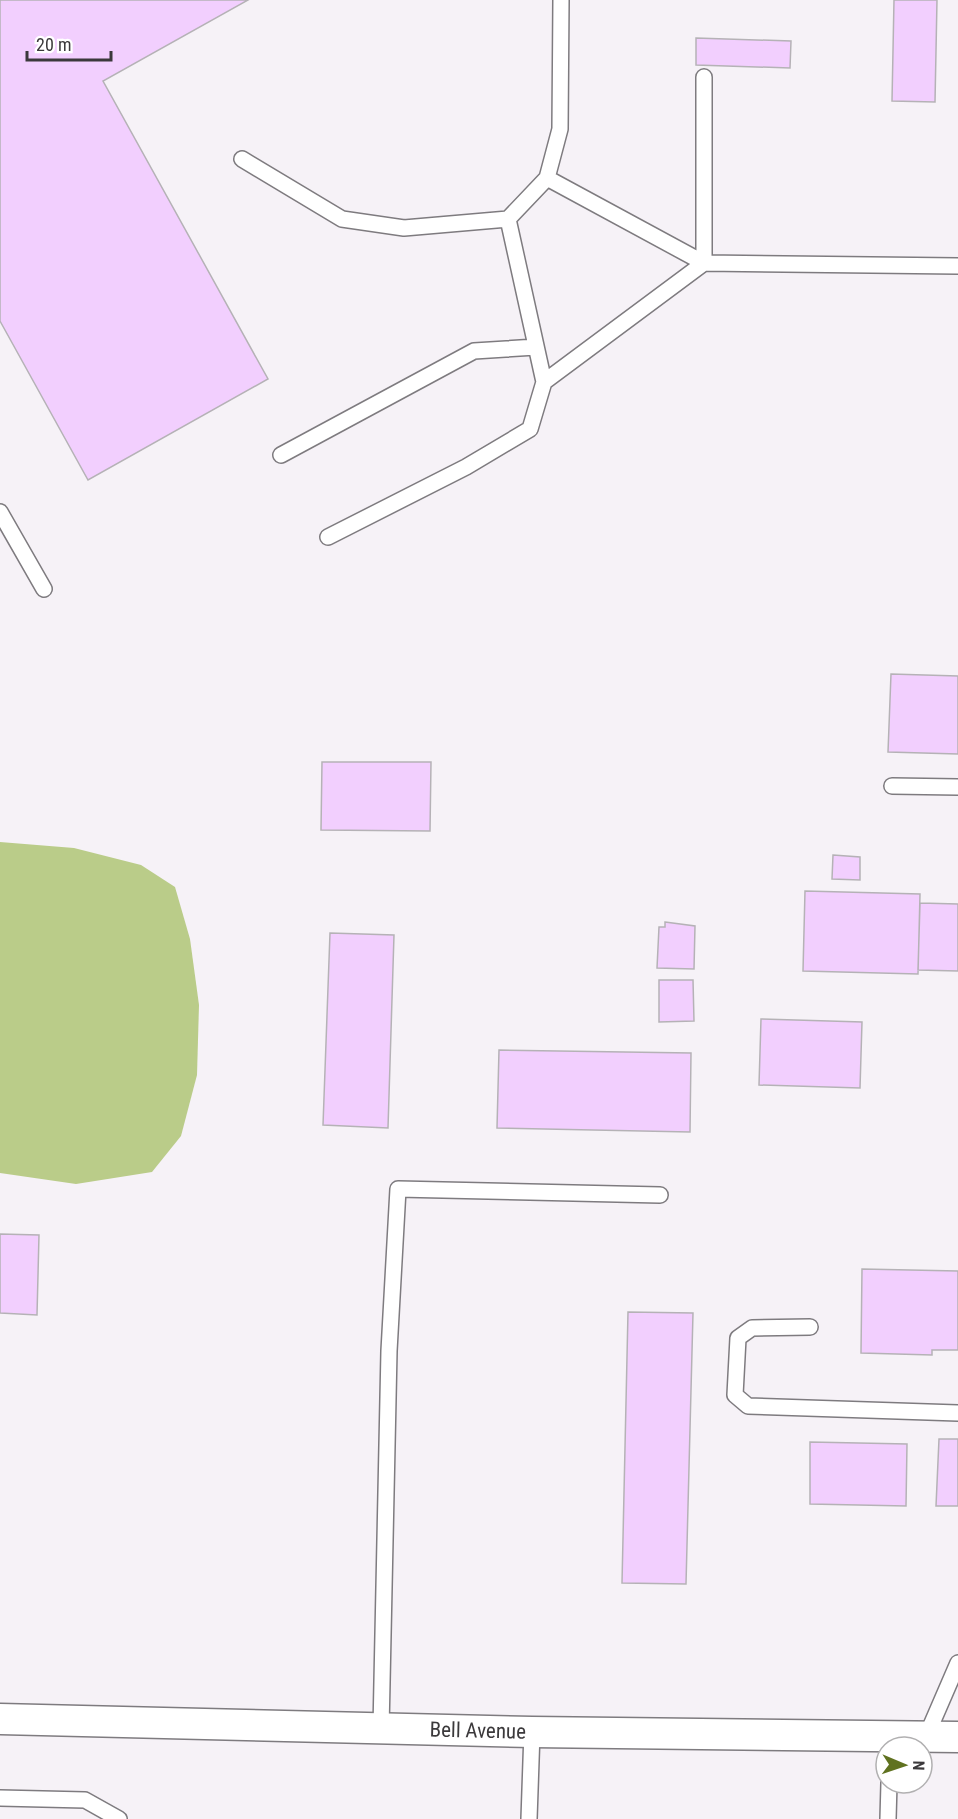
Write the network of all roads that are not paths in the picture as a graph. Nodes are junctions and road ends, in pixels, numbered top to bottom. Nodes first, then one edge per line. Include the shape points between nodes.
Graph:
1 (561, 0) edge
2 (704, 77) dead end
3 (242, 159) dead end
4 (547, 178) junction
5 (508, 219) junction
6 (704, 263) junction
7 (958, 266) edge
8 (536, 347) junction
9 (544, 382) junction
10 (281, 455) dead end
11 (0, 512) edge
12 (328, 537) dead end
13 (44, 589) dead end
14 (892, 786) dead end
15 (958, 787) edge
16 (660, 1195) dead end
17 (810, 1327) dead end
18 (958, 1413) edge
19 (958, 1663) edge
20 (0, 1719) edge
21 (381, 1729) junction
22 (532, 1732) junction
23 (927, 1735) edge
24 (934, 1737) edge
25 (958, 1737) edge
26 (874, 1742) edge
27 (889, 1795) edge
28 (0, 1798) edge
29 (119, 1819) edge
30 (529, 1819) edge
31 (888, 1819) edge

1 - 4 lane via 560,129
2 - 6 lane
3 - 5 lane via 342,219 404,228
4 - 5 lane
4 - 6 lane
5 - 8 lane
6 - 7 lane
6 - 9 lane
8 - 9 lane
8 - 10 lane via 474,351
9 - 12 lane via 530,429 466,467
11 - 13 lane
14 - 15 lane
16 - 21 lane via 398,1189 389,1351
17 - 18 lane via 752,1328 738,1338 735,1395 748,1406
19 - 23 lane
20 - 21 street, Bell Avenue
21 - 22 street, Bell Avenue
22 - 26 street, Bell Avenue
22 - 30 lane
24 - 25 street, Bell Avenue
27 - 31 lane
28 - 29 lane via 85,1800

